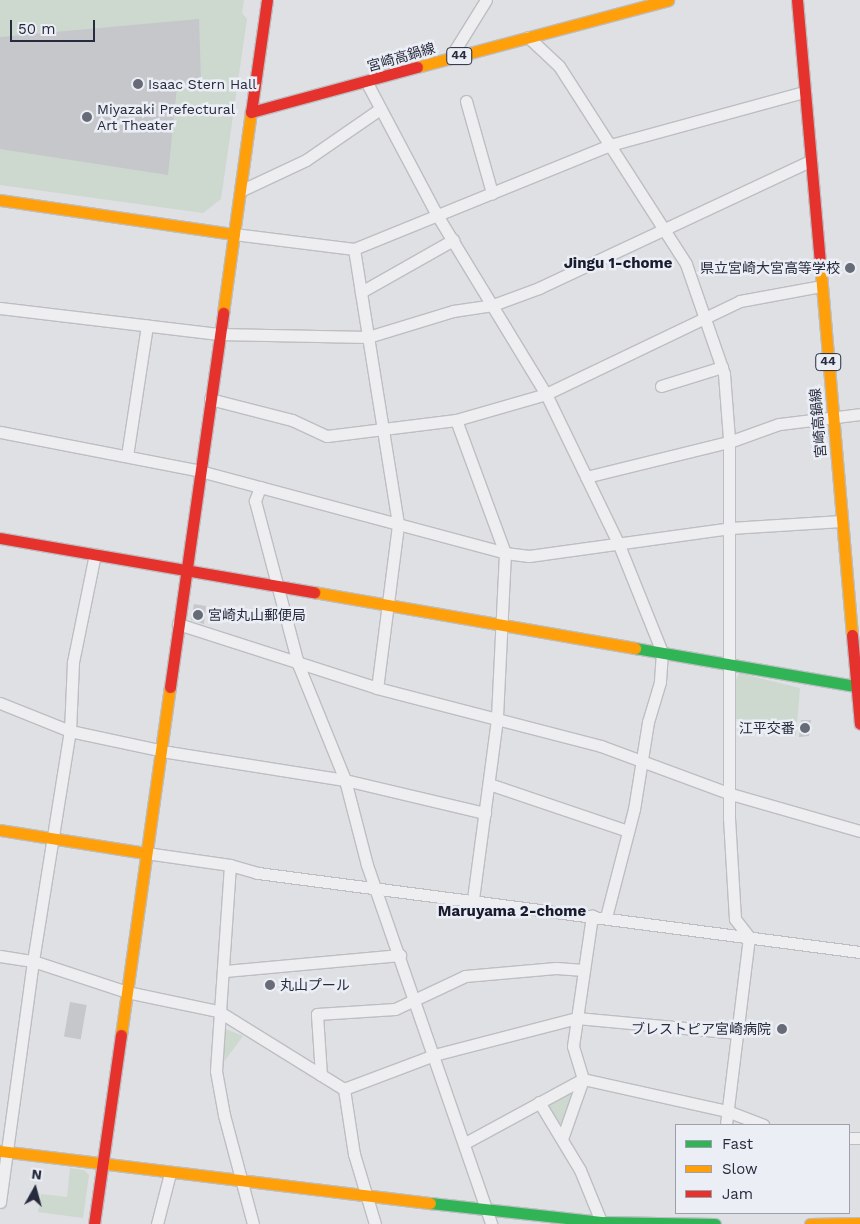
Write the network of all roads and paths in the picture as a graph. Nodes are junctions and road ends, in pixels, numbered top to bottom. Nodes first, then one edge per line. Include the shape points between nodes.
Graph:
1 (267, 0) edge
2 (486, 0) edge
3 (668, 0) edge
4 (797, 0) edge
5 (528, 37) junction
6 (450, 59) junction
7 (367, 83) junction
8 (804, 92) junction
9 (466, 101) dead end
10 (380, 109) junction
11 (251, 112) junction
12 (610, 145) junction
13 (810, 161) junction
14 (240, 190) junction
15 (492, 193) junction
16 (0, 200) edge
17 (437, 215) junction
18 (666, 231) junction
19 (234, 234) junction
20 (453, 240) junction
21 (354, 249) junction
22 (821, 286) junction
23 (361, 292) junction
24 (493, 305) junction
25 (0, 308) edge
26 (706, 316) junction
27 (147, 326) junction
28 (218, 334) junction
29 (368, 336) junction
30 (722, 366) junction
31 (661, 386) dead end
32 (546, 394) junction
33 (210, 399) junction
34 (860, 414) edge
35 (833, 419) junction
36 (456, 420) junction
37 (382, 430) junction
38 (0, 432) edge
39 (728, 442) junction
40 (127, 456) junction
41 (200, 471) junction
42 (586, 477) junction
43 (260, 487) junction
44 (842, 521) junction
45 (398, 525) junction
46 (730, 528) junction
47 (0, 538) edge
48 (619, 545) junction
49 (95, 554) junction
50 (505, 554) junction
51 (187, 570) junction
52 (275, 587) junction
53 (388, 605) junction
54 (503, 623) junction
55 (178, 624) junction
56 (662, 652) junction
57 (298, 664) junction
58 (730, 665) junction
59 (858, 687) edge
60 (377, 688) junction
61 (0, 702) edge
62 (497, 719) junction
63 (860, 724) edge
64 (70, 731) junction
65 (160, 750) junction
66 (643, 764) junction
67 (346, 780) junction
68 (489, 784) junction
69 (731, 794) junction
70 (485, 814) junction
71 (0, 830) edge
72 (860, 830) edge
73 (628, 832) junction
74 (53, 838) junction
75 (146, 853) junction
76 (230, 865) junction
77 (375, 887) junction
78 (473, 899) junction
79 (592, 915) junction
80 (606, 917) junction
81 (749, 937) junction
82 (860, 952) edge
83 (400, 955) junction
84 (0, 956) edge
85 (33, 961) junction
86 (584, 970) junction
87 (225, 971) junction
88 (127, 992) junction
89 (416, 1001) junction
90 (218, 1011) junction
91 (577, 1018) junction
92 (738, 1032) junction
93 (434, 1055) junction
94 (321, 1075) junction
95 (583, 1079) junction
96 (344, 1089) junction
97 (539, 1102) junction
98 (727, 1111) junction
99 (726, 1124) edge
100 (760, 1124) edge
101 (562, 1139) junction
102 (464, 1142) junction
103 (3, 1152) edge
104 (102, 1165) junction
105 (170, 1174) junction
106 (242, 1182) junction
107 (367, 1195) junction
108 (0, 1202) edge
109 (488, 1210) junction
110 (601, 1223) edge
111 (860, 1223) edge
112 (94, 1224) edge
113 (157, 1224) edge
114 (253, 1224) edge
115 (375, 1224) edge
116 (492, 1224) edge
117 (715, 1224) edge
118 (810, 1224) edge

1 - 11 street
2 - 6 street
3 - 5 street, 宮崎高鍋線 / 44
4 - 8 street, 宮崎高鍋線 / 44
5 - 6 street, 宮崎高鍋線 / 44
5 - 12 street via 559,66
6 - 7 street, 宮崎高鍋線 / 44
7 - 10 street
7 - 11 street, 宮崎高鍋線 / 44
8 - 12 street
8 - 13 street, 宮崎高鍋線 / 44
9 - 15 street
10 - 14 street via 306,160
10 - 17 street
11 - 14 street
12 - 15 street
12 - 18 street
13 - 18 street
13 - 22 street, 宮崎高鍋線 / 44
14 - 19 street
15 - 17 street
16 - 19 street
17 - 20 street
17 - 21 street
18 - 24 street
18 - 26 street via 686,264
19 - 21 street
19 - 28 street
20 - 23 street
20 - 24 street
21 - 23 street
22 - 26 street via 740,301
22 - 35 street, 宮崎高鍋線 / 44
23 - 29 street
24 - 29 street via 453,311
24 - 32 street
25 - 27 street
26 - 30 street
26 - 32 street
27 - 28 street
27 - 40 street
28 - 29 street
28 - 33 street
29 - 37 street
30 - 31 street
30 - 39 street
32 - 36 street
32 - 42 street
33 - 37 street via 292,420 327,436
33 - 41 street
34 - 35 street
35 - 39 street via 779,424
35 - 44 street, 宮崎高鍋線 / 44
36 - 37 street
36 - 50 street
37 - 45 street
38 - 40 street
39 - 42 street
39 - 46 street
40 - 41 street
41 - 43 street
41 - 51 street
42 - 48 street
43 - 45 street
43 - 52 street via 255,501
44 - 46 street
44 - 59 street, 宮崎高鍋線 / 44
45 - 50 street
45 - 53 street
46 - 48 street
46 - 58 street
47 - 49 street
48 - 50 street via 529,556
48 - 56 street
49 - 51 street
49 - 64 street via 74,662
50 - 54 street
51 - 52 street
51 - 55 street
52 - 53 street
52 - 57 street
53 - 54 street
53 - 60 street
54 - 56 street
54 - 62 street
55 - 57 street
55 - 65 street
56 - 58 street
56 - 66 street via 660,682 648,722
57 - 60 street
57 - 67 street
58 - 59 street
58 - 69 street via 727,687
59 - 63 street, 宮崎高鍋線 / 44
60 - 62 street
61 - 64 street
62 - 66 street via 600,746
62 - 68 street
64 - 65 street
64 - 74 street
65 - 67 street
65 - 75 street
66 - 69 street
66 - 73 street
67 - 70 street
67 - 77 street
68 - 70 street
68 - 73 street
69 - 72 street
69 - 81 street via 735,919
70 - 78 street
71 - 74 street
73 - 80 street
74 - 75 street
74 - 85 street
75 - 76 street
75 - 88 street
76 - 77 street via 258,873
76 - 87 street
77 - 78 street
77 - 83 street
78 - 79 street
79 - 80 street
79 - 86 street
80 - 81 street
81 - 82 street
81 - 92 street
83 - 87 street
83 - 89 street
84 - 85 street
85 - 88 street
85 - 103 street
86 - 89 street via 556,968 465,976
86 - 91 street
87 - 90 street
88 - 90 street
88 - 104 street
89 - 93 street
89 - 94 street via 395,1009 317,1014
90 - 94 street
90 - 106 street via 216,1071
91 - 92 street
91 - 93 street
91 - 95 street via 574,1046
92 - 98 street
93 - 96 street
93 - 102 street
94 - 96 street
95 - 97 street
95 - 98 street
95 - 101 street
96 - 107 street via 354,1154
97 - 101 street
97 - 102 street
98 - 99 street
98 - 100 street
101 - 110 street
102 - 109 street
103 - 104 street
103 - 108 street
104 - 105 street
104 - 112 street
105 - 106 street
105 - 113 street
106 - 107 street
106 - 114 street
107 - 109 street
107 - 115 street
109 - 110 street
109 - 116 street
110 - 117 street
111 - 118 street

